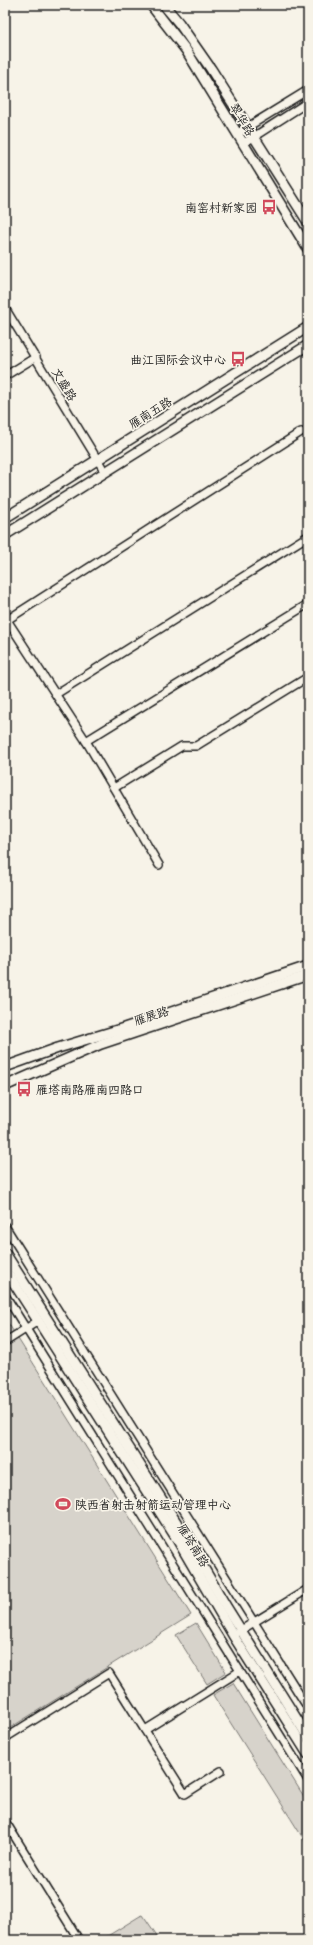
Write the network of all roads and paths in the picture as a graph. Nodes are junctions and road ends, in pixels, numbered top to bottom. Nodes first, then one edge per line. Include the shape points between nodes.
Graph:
1 (151, 5) edge
2 (164, 5) edge
3 (308, 90) edge
4 (308, 102) edge
5 (248, 127) junction
6 (238, 133) junction
7 (254, 137) junction
8 (244, 143) junction
9 (308, 222) edge
10 (308, 249) edge
11 (5, 308) edge
12 (308, 327) edge
13 (308, 345) edge
14 (36, 357) junction
15 (5, 376) edge
16 (301, 432) dead end
17 (97, 460) junction
18 (105, 472) junction
19 (5, 518) edge
20 (5, 535) edge
21 (308, 536) edge
22 (308, 604) edge
23 (6, 618) edge
24 (308, 677) edge
25 (56, 694) junction
26 (86, 741) junction
27 (114, 788) junction
28 (159, 864) dead end
29 (308, 966) edge
30 (308, 975) edge
31 (5, 1067) edge
32 (5, 1086) edge
33 (5, 1226) edge
34 (5, 1253) edge
35 (5, 1269) edge
36 (5, 1295) edge
37 (38, 1321) junction
38 (26, 1329) junction
39 (5, 1342) edge
40 (308, 1588) edge
41 (254, 1622) junction
42 (237, 1633) junction
43 (240, 1671) junction
44 (308, 1708) edge
45 (295, 1716) junction
46 (145, 1730) junction
47 (308, 1737) edge
48 (5, 1738) edge
49 (308, 1754) edge
50 (221, 1771) dead end
51 (308, 1780) edge
52 (5, 1821) edge
53 (79, 1940) edge

1 - 6 main road, 翠华路 via 186,50
2 - 5 main road, 翠华路 via 194,43
3 - 5 street
4 - 7 street
5 - 6 street
5 - 7 main road, 翠华路
6 - 8 main road, 翠华路
7 - 8 street
7 - 9 main road, 翠华路
8 - 10 main road, 翠华路
11 - 14 street, 文盛路
12 - 17 main road, 雁南五路
13 - 18 main road
14 - 15 street
14 - 17 street, 文盛路
16 - 23 street
17 - 18 street, 文盛路
17 - 19 main road, 雁南五路
18 - 20 main road
21 - 25 street
22 - 26 street
23 - 25 street
24 - 27 street via 196,746 182,746
25 - 26 street
26 - 27 street
27 - 28 street
29 - 31 main road, 雁展路
30 - 32 main road, 雁展路 via 101,1044
33 - 41 street
34 - 42 main road, 雁塔南路 via 185,1536
35 - 37 main road, 雁塔南路
36 - 38 street
37 - 38 street
37 - 42 main road, 雁塔南路
38 - 39 street
38 - 43 street
40 - 41 street
41 - 42 street
41 - 44 street
42 - 45 main road, 雁塔南路
42 - 49 main road, 雁塔南路
43 - 46 street
43 - 51 street
44 - 45 street
45 - 47 main road, 雁塔南路
46 - 48 street via 109,1673
46 - 50 street via 185,1794
52 - 53 street

